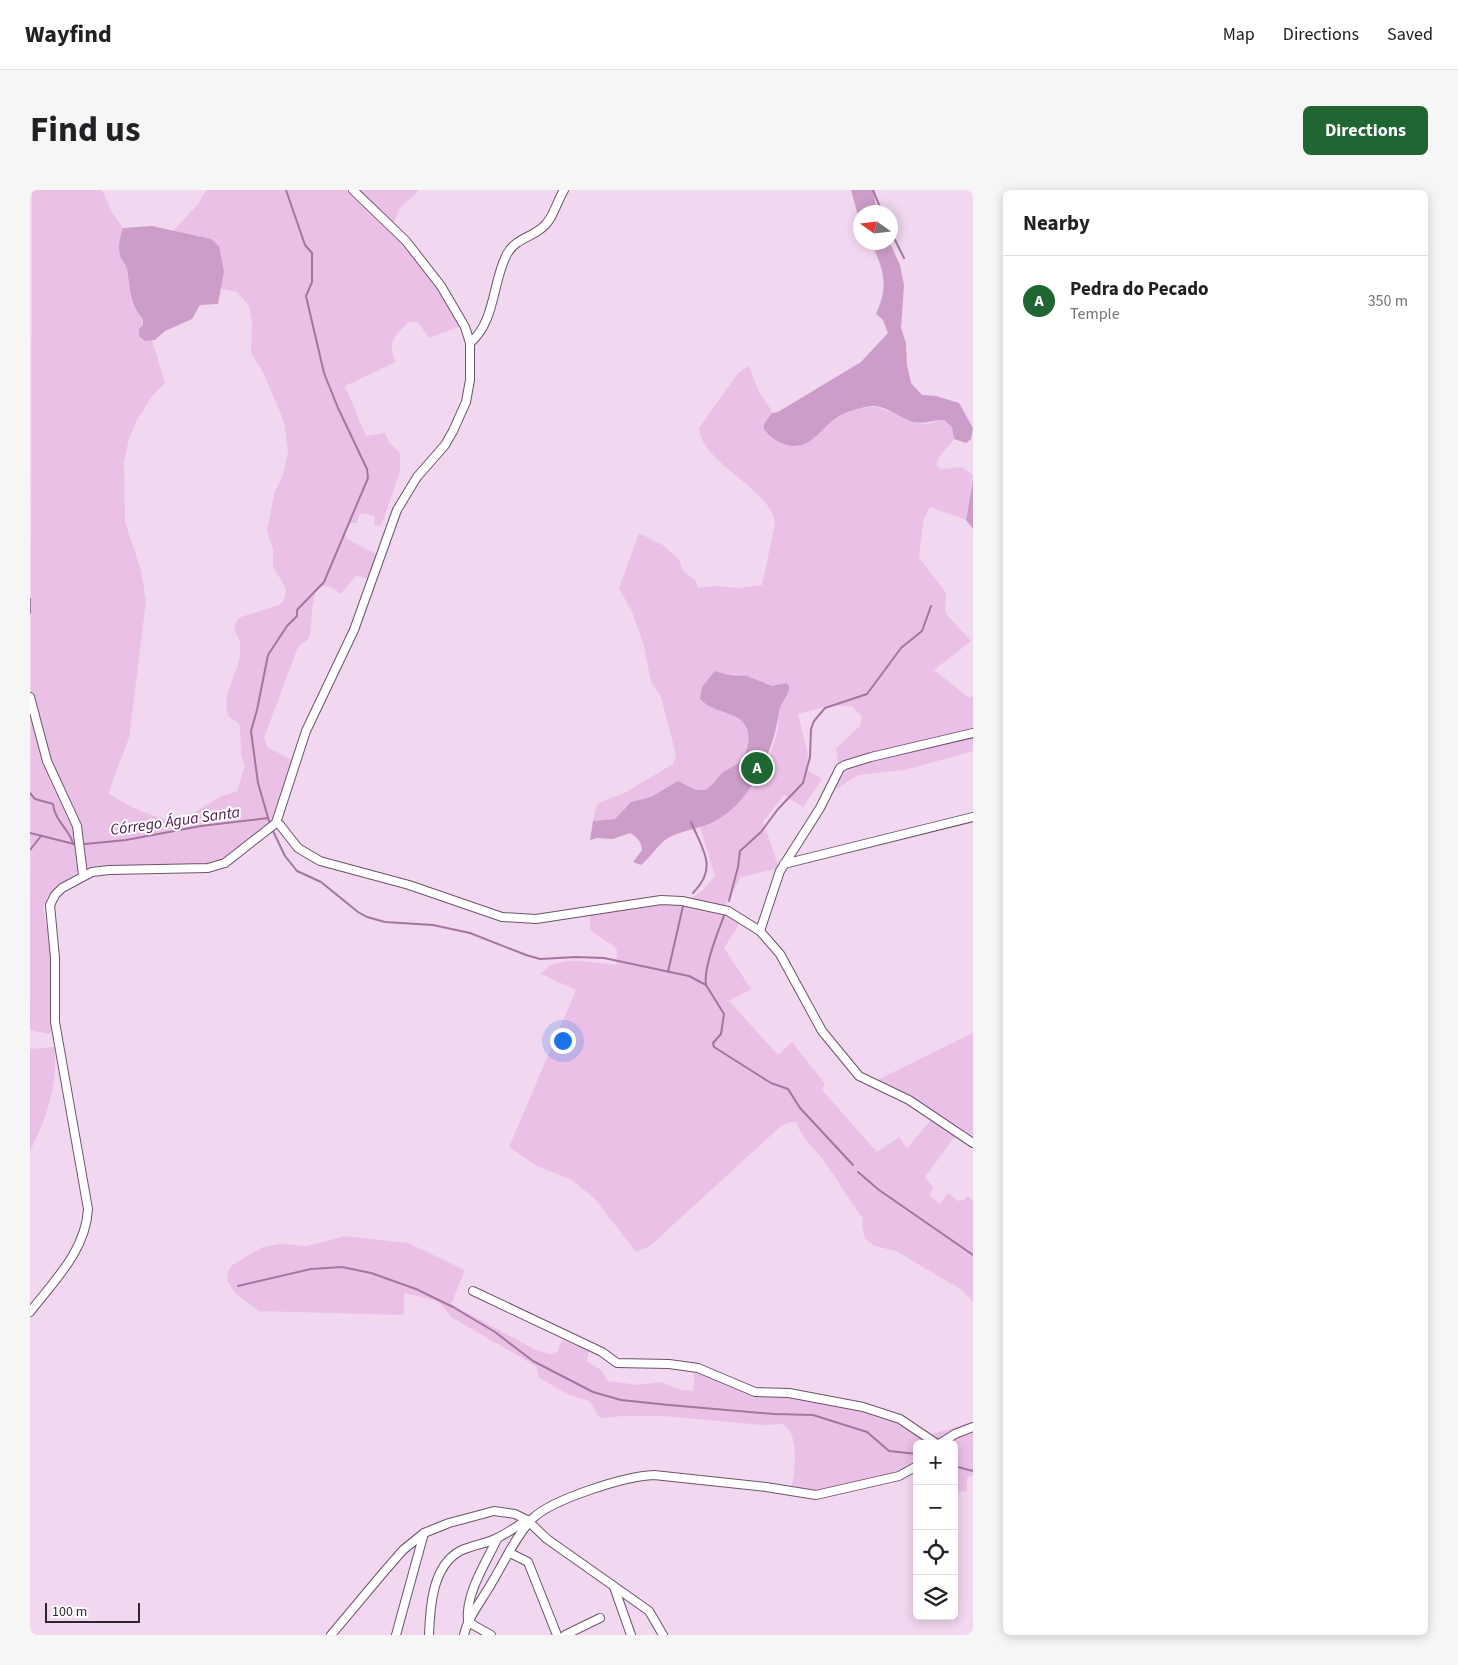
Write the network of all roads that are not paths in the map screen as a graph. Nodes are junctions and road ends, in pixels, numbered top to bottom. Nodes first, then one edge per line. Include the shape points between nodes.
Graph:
1 (353, 190) edge
2 (564, 190) edge
3 (470, 343) junction
4 (30, 697) edge
5 (973, 733) edge
6 (973, 817) edge
7 (276, 823) junction
8 (784, 864) junction
9 (83, 875) junction
10 (760, 931) junction
11 (973, 1143) edge
12 (473, 1291) dead end
13 (30, 1312) edge
14 (973, 1427) edge
15 (932, 1440) edge
16 (945, 1440) edge
17 (913, 1468) edge
18 (528, 1521) junction
19 (424, 1533) junction
20 (497, 1539) junction
21 (510, 1553) junction
22 (614, 1587) junction
23 (600, 1618) dead end
24 (468, 1622) junction
25 (331, 1635) edge
26 (396, 1635) edge
27 (429, 1635) edge
28 (464, 1635) edge
29 (492, 1635) edge
30 (557, 1635) edge
31 (565, 1635) edge
32 (631, 1635) edge
33 (663, 1635) edge

1 - 3 street via 392,225 424,261 457,313
2 - 3 street via 546,225 517,241 510,250 499,274 483,328
3 - 7 street via 470,380 460,419 397,510 354,630 306,731
4 - 9 street via 47,761 77,826
5 - 8 street via 845,764 836,773 820,808
6 - 8 street
7 - 9 street via 225,863 214,867 110,870
7 - 10 street via 298,848 320,861 409,885 494,915 536,919 641,901 676,901 728,911
8 - 10 street
9 - 13 street via 58,892 51,901 49,914 55,958 55,1022 87,1191 88,1218 74,1254
10 - 11 street via 780,954 814,1019 853,1070 870,1082 910,1100
12 - 15 street via 602,1352 617,1363 688,1366 721,1376 752,1391 789,1393 856,1405 900,1419
14 - 16 street
17 - 18 street via 899,1476 816,1495 667,1476 635,1477 552,1506
18 - 19 street via 515,1514 489,1512
18 - 20 street
18 - 21 street
18 - 22 street via 547,1539
19 - 25 street via 382,1573
19 - 26 street
20 - 24 street via 475,1587 468,1609
20 - 27 street via 460,1551 441,1573 432,1595
21 - 24 street
21 - 30 street via 528,1562
22 - 32 street
22 - 33 street via 649,1611
23 - 31 street
24 - 28 street
24 - 29 street

